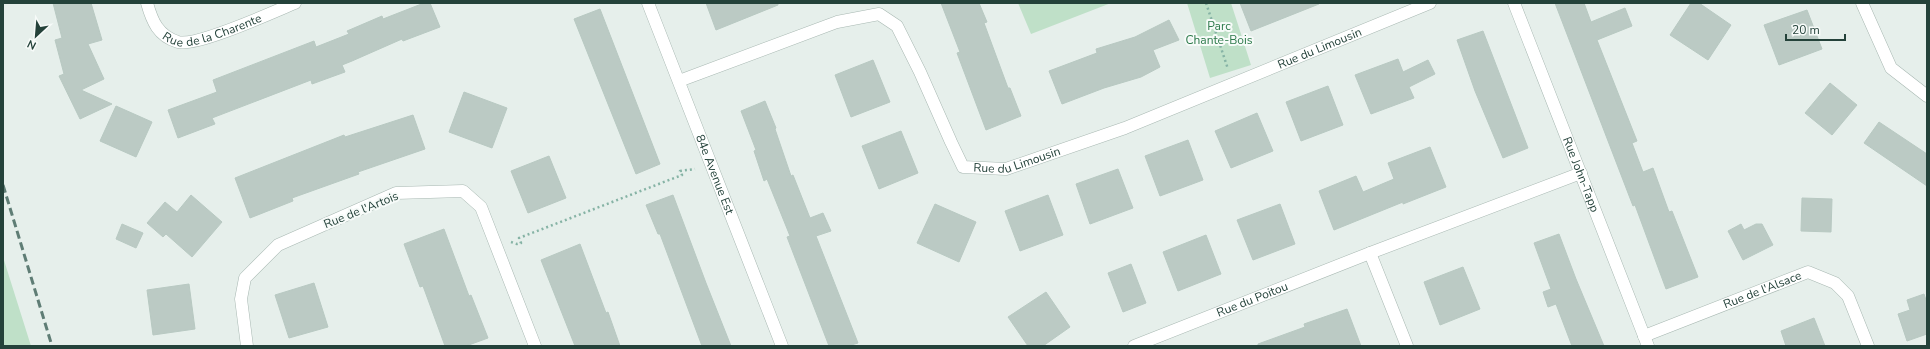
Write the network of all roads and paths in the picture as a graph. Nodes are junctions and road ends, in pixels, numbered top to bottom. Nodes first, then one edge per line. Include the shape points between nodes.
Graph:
1 (146, 3) edge
2 (295, 3) edge
3 (648, 3) edge
4 (1206, 3) edge
5 (1430, 3) edge
6 (1514, 3) edge
7 (1862, 3) edge
8 (679, 80) junction
9 (1234, 84) junction
10 (1927, 96) edge
11 (695, 169) dead end
12 (1581, 172) junction
13 (509, 242) dead end
14 (1370, 253) junction
15 (1646, 341) edge
16 (247, 346) edge
17 (535, 346) edge
18 (782, 346) edge
19 (1134, 346) edge
20 (1408, 346) edge
21 (1868, 346) edge

1 - 2 street, Rue de la Charente via 151,19 160,32 184,43
3 - 8 street, 84e Avenue Est
4 - 9 path
5 - 9 street, Rue du Limousin
6 - 12 street, Rue John-Tapp
7 - 10 street via 1891,68
8 - 9 street, Rue du Limousin via 837,22 879,14 897,26 964,167 1006,170 1125,128
8 - 18 street, 84e Avenue Est
11 - 13 path via 680,171 682,176 519,238 521,243
12 - 14 street, Rue du Poitou
12 - 15 street, Rue John-Tapp
14 - 19 street, Rue du Poitou
14 - 20 street
15 - 21 street, Rue de l'Alsace via 1808,272 1835,283 1848,296
16 - 17 street, Rue de l'Artois via 241,299 245,278 278,245 396,193 463,191 481,207

